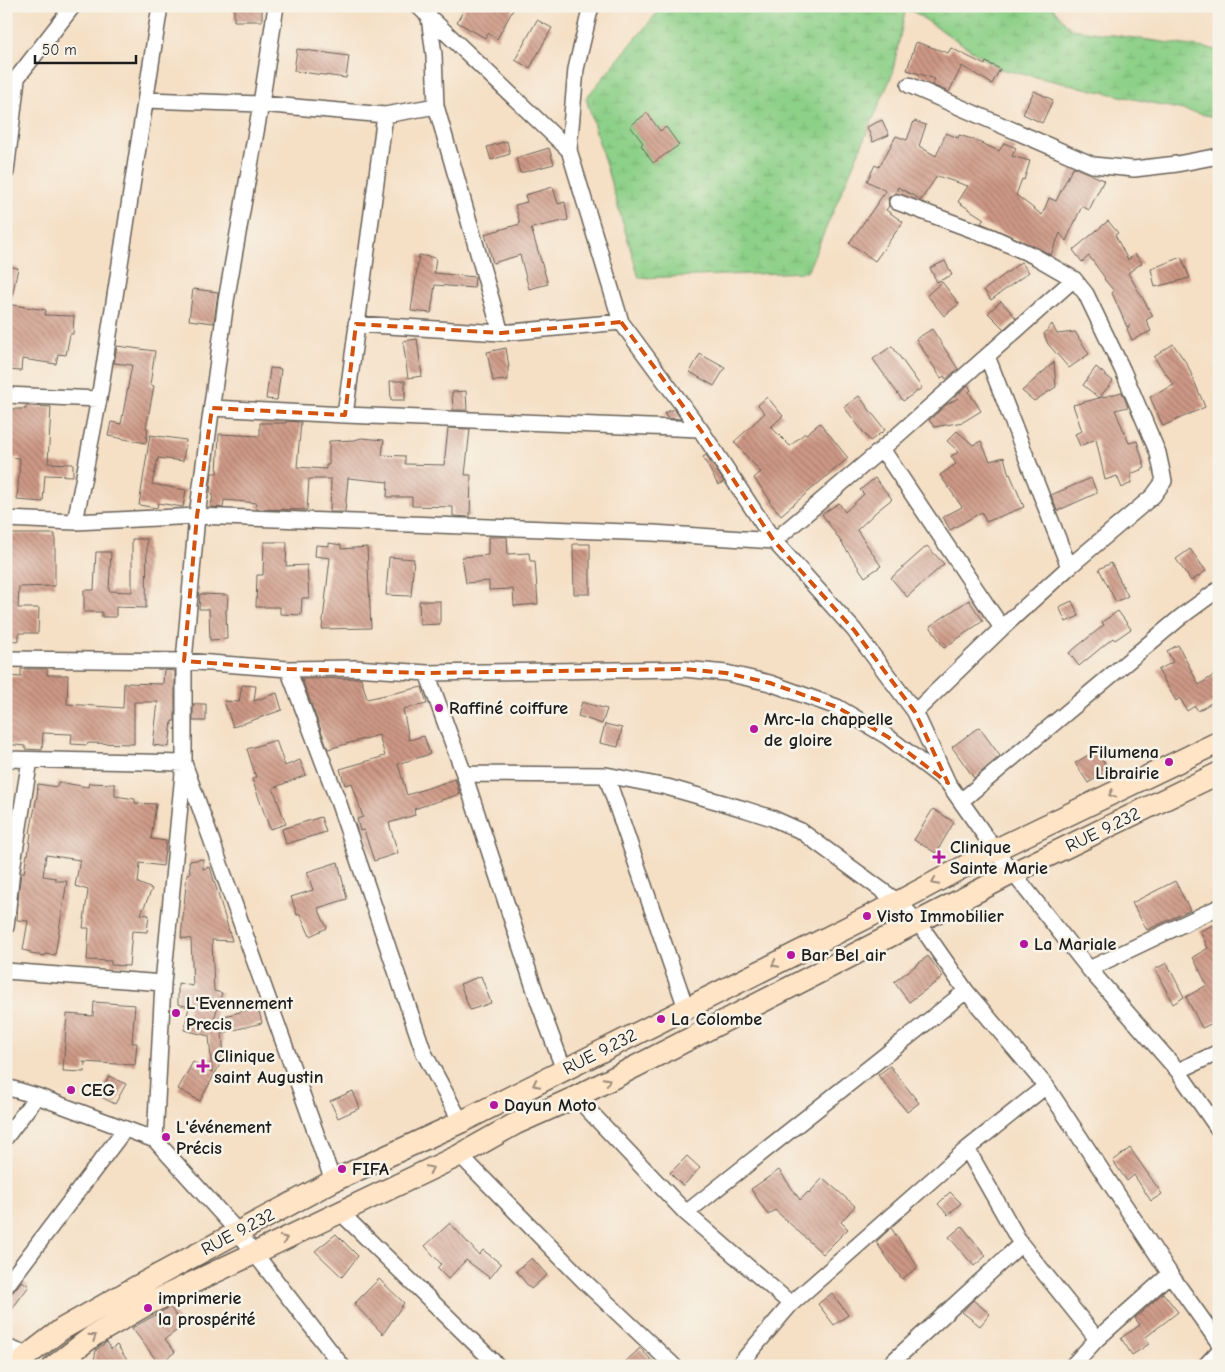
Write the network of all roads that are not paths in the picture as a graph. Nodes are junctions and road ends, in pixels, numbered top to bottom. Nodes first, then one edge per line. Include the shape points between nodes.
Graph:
1 (73, 6) edge
2 (160, 6) edge
3 (276, 6) edge
4 (418, 6) edge
5 (591, 6) edge
6 (429, 17) junction
7 (17, 77) junction
8 (909, 85) dead end
9 (6, 92) edge
10 (146, 100) junction
11 (261, 104) junction
12 (436, 106) junction
13 (384, 115) junction
14 (569, 150) junction
15 (1219, 156) edge
16 (6, 172) edge
17 (897, 202) dead end
18 (1074, 279) junction
19 (621, 322) junction
20 (356, 324) junction
21 (501, 333) junction
22 (987, 356) junction
23 (6, 395) edge
24 (99, 399) junction
25 (212, 408) junction
26 (345, 415) junction
27 (700, 429) junction
28 (882, 450) junction
29 (197, 516) junction
30 (6, 518) edge
31 (76, 522) junction
32 (774, 541) junction
33 (1069, 567) junction
34 (1219, 589) edge
35 (1002, 628) junction
36 (6, 659) edge
37 (184, 661) junction
38 (288, 669) junction
39 (427, 673) junction
40 (915, 712) junction
41 (1219, 742) edge
42 (6, 759) edge
43 (30, 760) junction
44 (184, 763) junction
45 (1219, 773) edge
46 (464, 774) junction
47 (606, 776) junction
48 (948, 782) junction
49 (961, 800) junction
50 (995, 850) junction
51 (9, 869) edge
52 (1014, 873) junction
53 (898, 902) junction
54 (1219, 907) edge
55 (918, 922) junction
56 (6, 927) edge
57 (1089, 969) junction
58 (6, 971) edge
59 (164, 982) junction
60 (966, 991) junction
61 (686, 1008) junction
62 (1219, 1052) edge
63 (564, 1070) junction
64 (1178, 1072) junction
65 (1046, 1086) junction
66 (6, 1087) edge
67 (38, 1096) junction
68 (576, 1097) junction
69 (461, 1122) junction
70 (125, 1129) junction
71 (1219, 1130) edge
72 (6, 1137) edge
73 (155, 1140) junction
74 (967, 1148) junction
75 (460, 1155) junction
76 (333, 1181) junction
77 (340, 1212) junction
78 (686, 1213) junction
79 (238, 1232) junction
80 (1021, 1244) junction
81 (254, 1253) junction
82 (1170, 1274) junction
83 (6, 1286) edge
84 (791, 1304) junction
85 (1097, 1339) junction
86 (1219, 1343) edge
87 (6, 1347) edge
88 (1219, 1351) edge
89 (24, 1361) edge
90 (54, 1366) edge
91 (342, 1366) edge
92 (498, 1366) edge
93 (674, 1366) edge
94 (738, 1366) edge
95 (888, 1366) edge
96 (1072, 1366) edge
97 (1205, 1366) edge

1 - 7 street
2 - 10 street
3 - 11 street
4 - 6 street
5 - 14 street via 576,69
6 - 12 street
6 - 14 street
7 - 9 street
7 - 16 street
8 - 15 street via 1093,165 1134,169
10 - 11 street
10 - 24 street
11 - 13 street
11 - 25 street via 226,301
12 - 13 street
12 - 21 street
13 - 20 street
14 - 19 street
17 - 18 street via 992,237
18 - 22 street
18 - 33 street via 1086,294 1119,363 1158,453 1164,481 1153,496
19 - 21 street
19 - 27 street
20 - 21 street
20 - 26 street
22 - 28 street
22 - 33 street
23 - 24 street
24 - 31 street
25 - 26 street
25 - 29 street
26 - 27 street
27 - 32 street
28 - 32 street
28 - 35 street
29 - 31 street
29 - 32 street via 653,533
29 - 37 street
30 - 31 street
32 - 40 street via 854,630
33 - 35 street
34 - 49 street via 1182,616
35 - 40 street
36 - 37 street
37 - 38 street
37 - 44 street
38 - 39 street via 355,668
38 - 69 street via 338,801 424,1053
39 - 46 street
39 - 48 street via 684,670 726,673 761,681 837,707 888,737
40 - 48 street
41 -> 50 street, RUE 9.232
42 - 43 street
43 - 44 street
43 - 51 street
44 - 59 street
44 - 76 street
45 - 52 street, RUE 9.232
46 - 47 street
46 - 63 street
47 - 53 street via 667,787 772,818 801,832
47 - 61 street
48 - 49 street
49 - 50 street
50 - 52 street
50 -> 53 street, RUE 9.232
51 - 56 street
52 - 55 street, RUE 9.232
52 - 57 street
53 - 55 street
53 -> 61 street, RUE 9.232
54 - 57 street
55 - 60 street
68 -> 55 street, RUE 9.232
57 - 64 street
58 - 59 street
59 - 73 street
60 - 65 street
60 - 78 street
61 - 63 street, RUE 9.232
62 - 64 street
63 -> 69 street, RUE 9.232
64 - 71 street
65 - 74 street
65 - 82 street
66 - 67 street
67 - 70 street
67 - 72 street
68 - 75 street, RUE 9.232 via 516,1124
68 - 78 street
69 - 76 street, RUE 9.232
70 - 73 street
70 - 83 street
73 - 79 street
74 - 80 street
74 - 84 street
77 -> 75 street, RUE 9.232
75 - 93 street via 584,1281
76 - 79 street, RUE 9.232
81 -> 77 street, RUE 9.232
77 - 92 street
78 - 84 street
79 - 81 street
79 - 89 street, RUE 9.232 via 62,1329
80 - 85 street
80 - 95 street
90 -> 81 street, RUE 9.232 via 93,1336 146,1305
81 - 91 street
82 - 85 street
82 - 86 street
84 - 94 street
85 - 96 street
87 - 89 street
88 - 97 street

